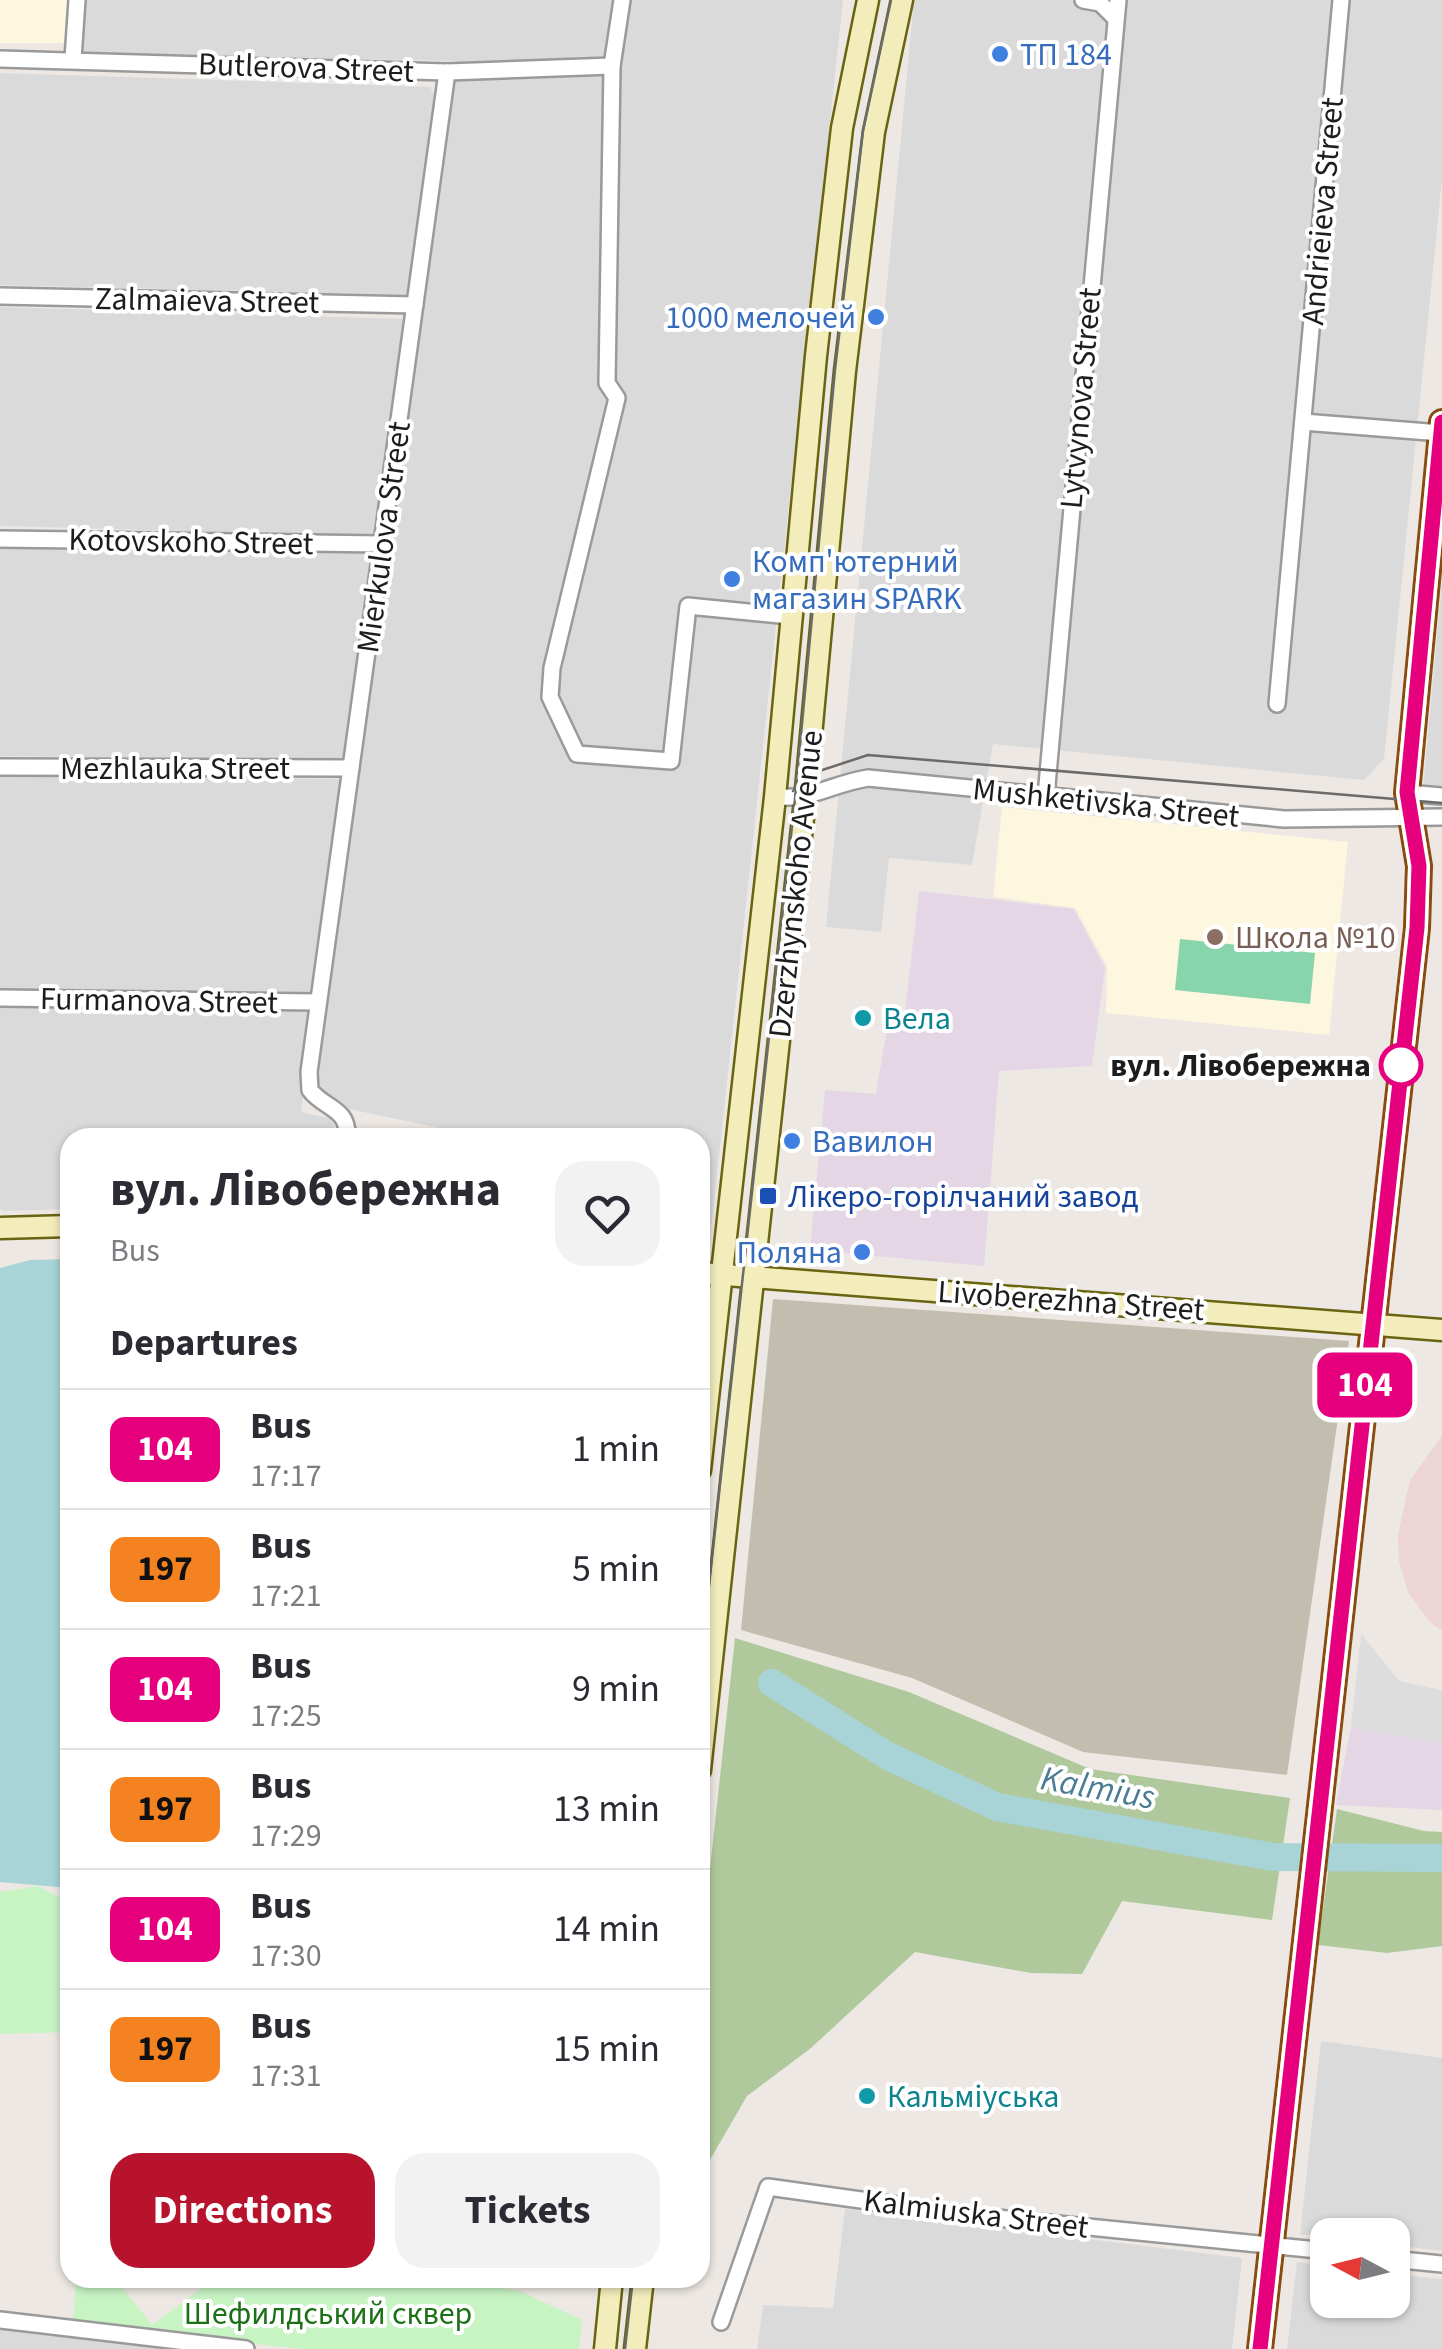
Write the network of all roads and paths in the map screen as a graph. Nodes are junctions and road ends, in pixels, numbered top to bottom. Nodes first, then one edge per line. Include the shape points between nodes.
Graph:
1 (77, 0) edge
2 (622, 0) edge
3 (868, 0) edge
4 (902, 0) edge
5 (1083, 0) edge
6 (1118, 0) edge
7 (1341, 0) edge
8 (1115, 18) junction
9 (0, 59) edge
10 (73, 60) junction
11 (612, 66) junction
12 (446, 72) junction
13 (0, 296) edge
14 (414, 304) junction
15 (1303, 422) junction
16 (1442, 422) edge
17 (1441, 433) edge
18 (1440, 468) edge
19 (0, 539) edge
20 (382, 544) junction
21 (790, 616) junction
22 (1277, 704) dead end
23 (0, 767) edge
24 (351, 768) junction
25 (1046, 796) junction
26 (1442, 796) edge
27 (775, 798) junction
28 (804, 800) junction
29 (1410, 804) junction
30 (1442, 817) edge
31 (0, 998) edge
32 (318, 1002) junction
33 (348, 1128) edge
34 (60, 1226) edge
35 (0, 1228) edge
36 (710, 1273) edge
37 (722, 1275) junction
38 (754, 1278) junction
39 (1372, 1322) junction
40 (1442, 1330) edge
41 (710, 1381) edge
42 (710, 1682) edge
43 (1272, 2244) junction
44 (1310, 2249) edge
45 (1410, 2260) edge
46 (1442, 2264) edge
47 (611, 2288) edge
48 (642, 2288) edge
49 (0, 2320) edge
50 (721, 2322) dead end
51 (246, 2349) edge
52 (605, 2349) edge
53 (636, 2349) edge
54 (1260, 2349) edge

1 - 10 street
2 - 11 street
3 - 21 street, Dzerzhynskoho Avenue via 842,128
4 - 28 street, Dzerzhynskoho Avenue via 874,132
5 - 8 street via 1100,3
6 - 8 street, Lytvynova Street
7 - 15 street, Andrieieva Street
8 - 25 street, Lytvynova Street
9 - 10 street, Butlerova Street
10 - 12 street, Butlerova Street
11 - 12 street, Butlerova Street
11 - 21 street via 607,383 617,398 550,697 576,754 670,761 688,606
12 - 14 street, Mierkulova Street
13 - 14 street, Zalmaieva Street
14 - 20 street, Mierkulova Street
15 - 17 street
15 - 22 street, Andrieieva Street
16 - 17 main road
17 - 18 main road
18 - 29 main road
19 - 20 street, Kotovskoho Street
20 - 24 street, Mierkulova Street
21 - 27 street, Dzerzhynskoho Avenue
23 - 24 street, Mezhlauka Street
24 - 32 street, Mierkulova Street
25 - 28 street, Mushketivska Street via 868,778 835,783
25 - 29 street, Mushketivska Street via 1284,820
26 - 29 street, Mushketivska Street
27 - 28 street, Mushketivska Street
27 - 37 street, Dzerzhynskoho Avenue
28 - 38 street, Dzerzhynskoho Avenue
29 - 30 street, Mushketivska Street
29 - 39 main road via 1419,866 1417,928
31 - 32 street, Furmanova Street
32 - 33 street, Mierkulova Street via 310,1090 340,1112
34 - 35 street
36 - 37 street, Livoberezhna Street
37 - 38 street, Livoberezhna Street
37 - 41 street, Dzerzhynskoho Avenue
38 - 39 street, Livoberezhna Street
38 - 42 street, Dzerzhynskoho Avenue
39 - 40 street, Livoberezhna Street
39 - 43 main road
43 - 44 street, Kalmiuska Street
43 - 50 street, Kalmiuska Street via 968,2216 768,2187
43 - 54 main road
45 - 46 street
47 - 52 street
48 - 53 street
49 - 51 street

